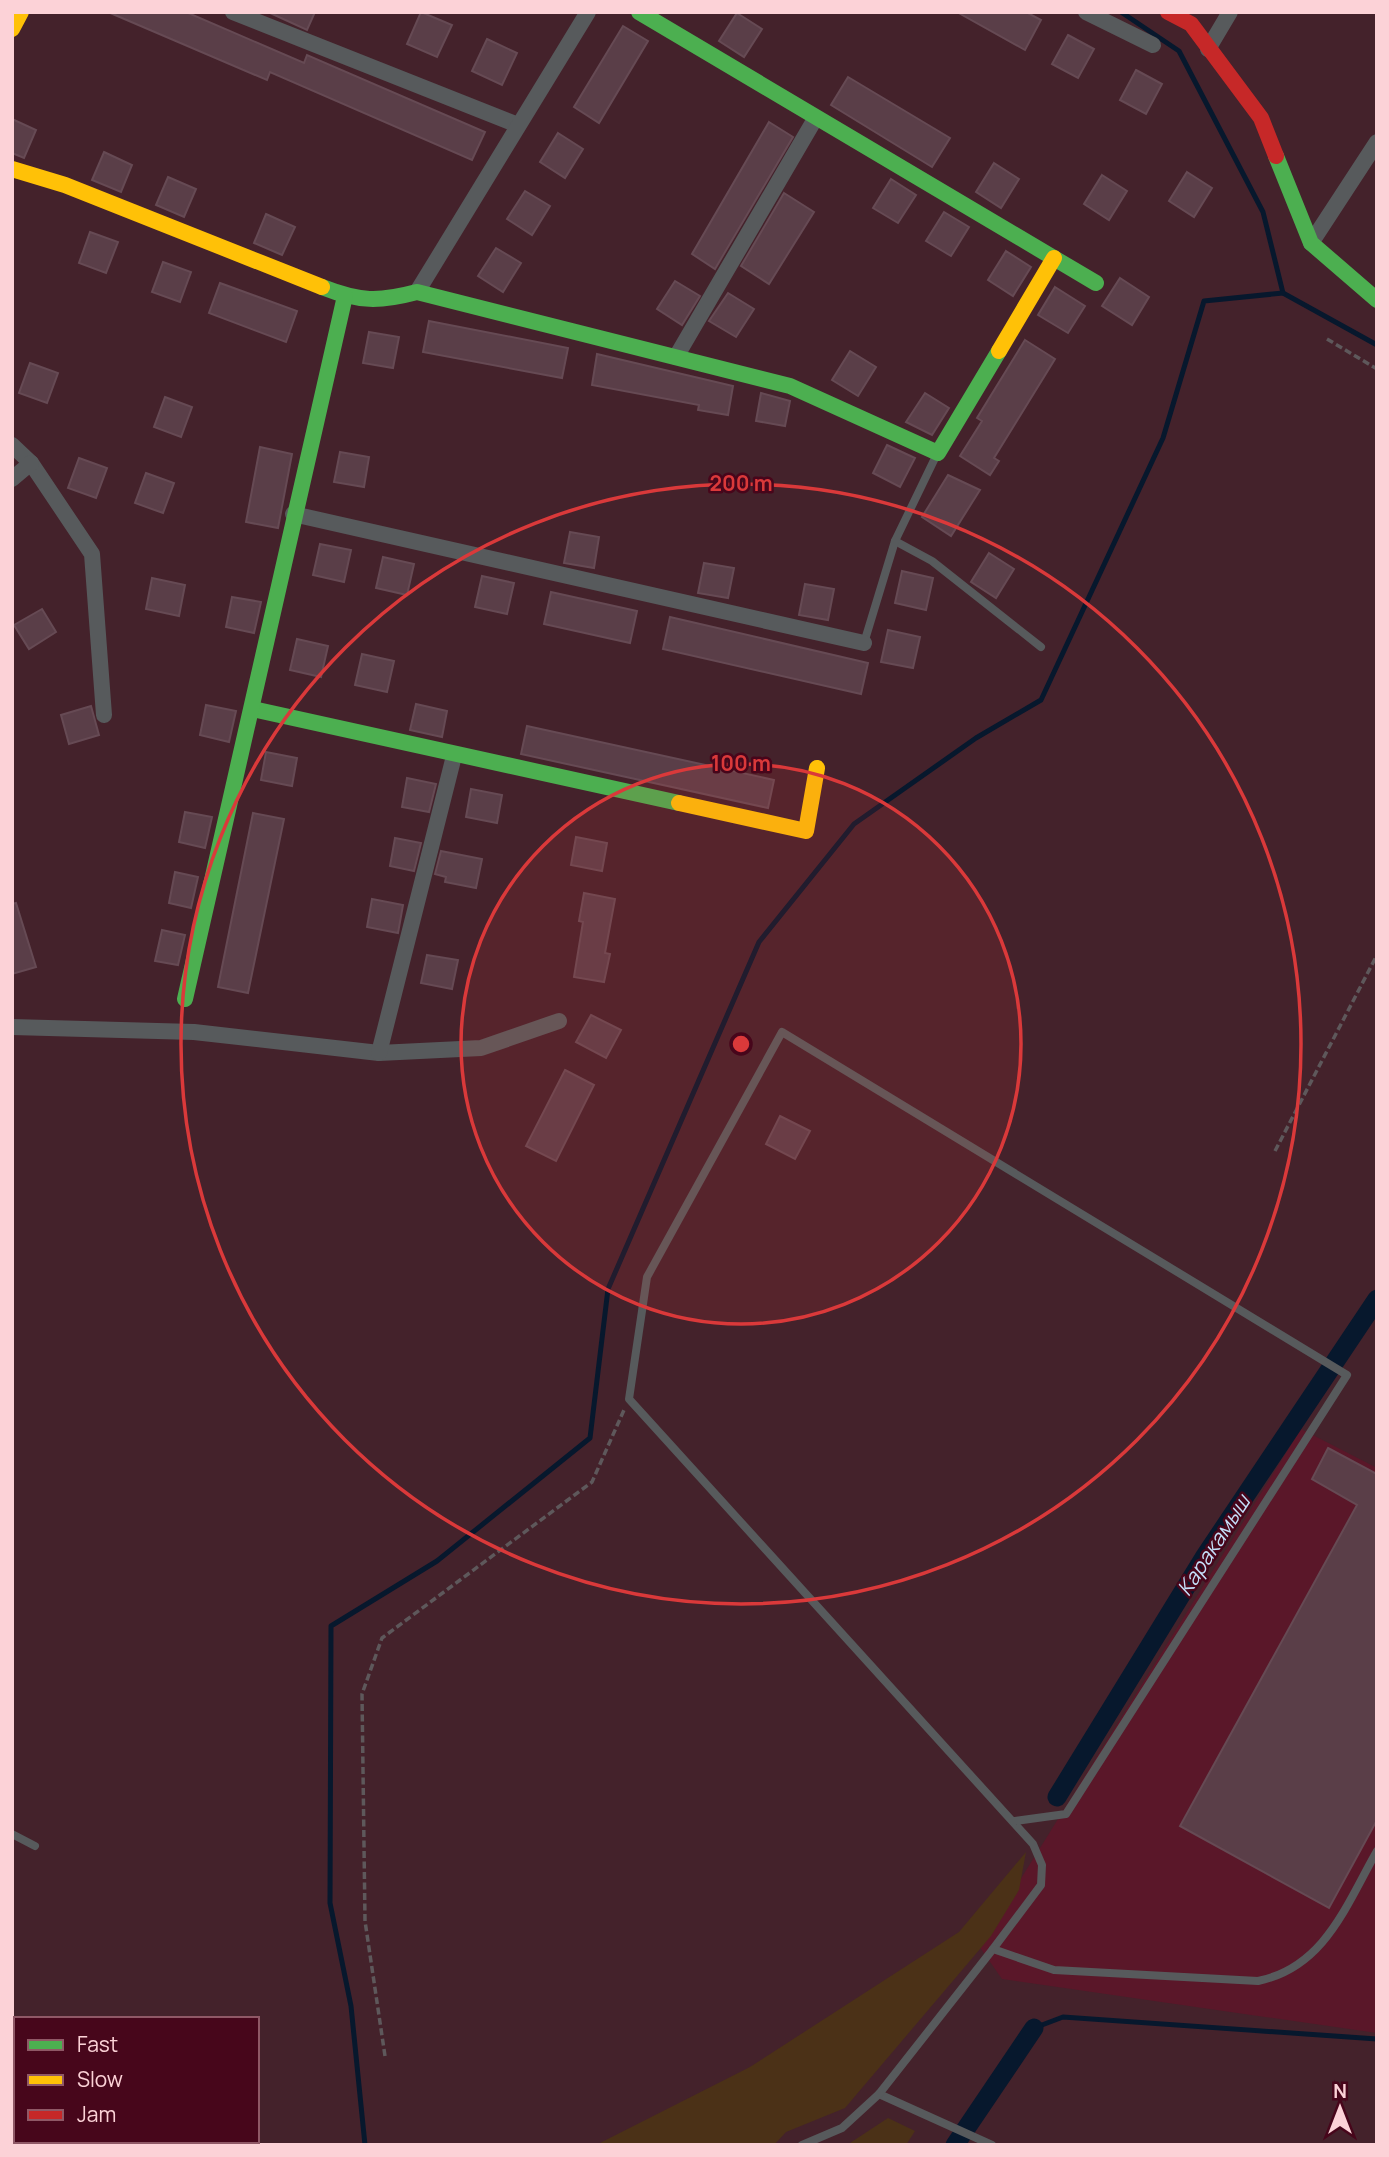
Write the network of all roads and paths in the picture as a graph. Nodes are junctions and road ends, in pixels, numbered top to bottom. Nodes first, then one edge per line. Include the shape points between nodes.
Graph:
1 (21, 12) edge
2 (233, 12) edge
3 (588, 12) edge
4 (639, 12) edge
5 (1086, 12) edge
6 (1168, 12) edge
7 (1230, 12) edge
8 (12, 29) edge
9 (1153, 45) dead end
10 (1208, 49) junction
11 (815, 120) junction
12 (518, 125) junction
13 (1377, 142) edge
14 (12, 169) edge
15 (1311, 243) junction
16 (1054, 258) junction
17 (1096, 283) dead end
18 (417, 292) junction
19 (345, 296) junction
20 (1377, 300) edge
21 (1327, 339) dead end
22 (676, 357) junction
23 (1377, 369) edge
24 (12, 445) edge
25 (938, 453) junction
26 (31, 463) junction
27 (12, 479) edge
28 (293, 514) junction
29 (895, 541) junction
30 (864, 643) joint
31 (1041, 647) dead end
32 (253, 709) junction
33 (104, 715) dead end
34 (454, 757) junction
35 (817, 768) dead end
36 (1377, 955) edge
37 (185, 999) dead end
38 (559, 1021) dead end
39 (12, 1027) edge
40 (379, 1053) junction
41 (1275, 1151) dead end
42 (629, 1399) junction
43 (1015, 1821) junction
44 (12, 1834) edge
45 (35, 1846) dead end
46 (1377, 1851) edge
47 (993, 1949) junction
48 (385, 2056) dead end
49 (879, 2094) junction
50 (989, 2144) edge
51 (802, 2145) edge

1 - 8 street
2 - 12 street
3 - 12 street
4 - 11 street
5 - 9 street
6 - 10 street via 1191,24
7 - 10 street
10 - 15 street via 1261,118
11 - 16 street
11 - 22 street
12 - 18 street
13 - 15 street
14 - 19 street via 65,185
15 - 20 street
16 - 17 street
16 - 25 street
18 - 19 street via 384,301
18 - 22 street
19 - 28 street
21 - 23 path
22 - 25 street via 790,386
24 - 26 street
25 - 29 lane
26 - 27 street
26 - 33 street via 92,554
28 - 30 street
28 - 32 street
29 - 30 lane
29 - 31 lane via 932,561
32 - 34 street
32 - 37 street
34 - 35 street via 806,831
34 - 40 street
36 - 41 path
38 - 40 street via 481,1048
39 - 40 street via 194,1032
42 - 43 lane
42 - 43 lane via 647,1277 782,1032 1347,1375 1066,1814
42 - 48 path via 592,1482 382,1638 362,1693 365,1921
43 - 47 lane via 1042,1865 1041,1885
44 - 45 lane
46 - 47 lane via 1319,1948 1302,1965 1281,1976 1258,1981 1054,1970
47 - 49 lane
49 - 50 lane
49 - 51 lane via 842,2128

